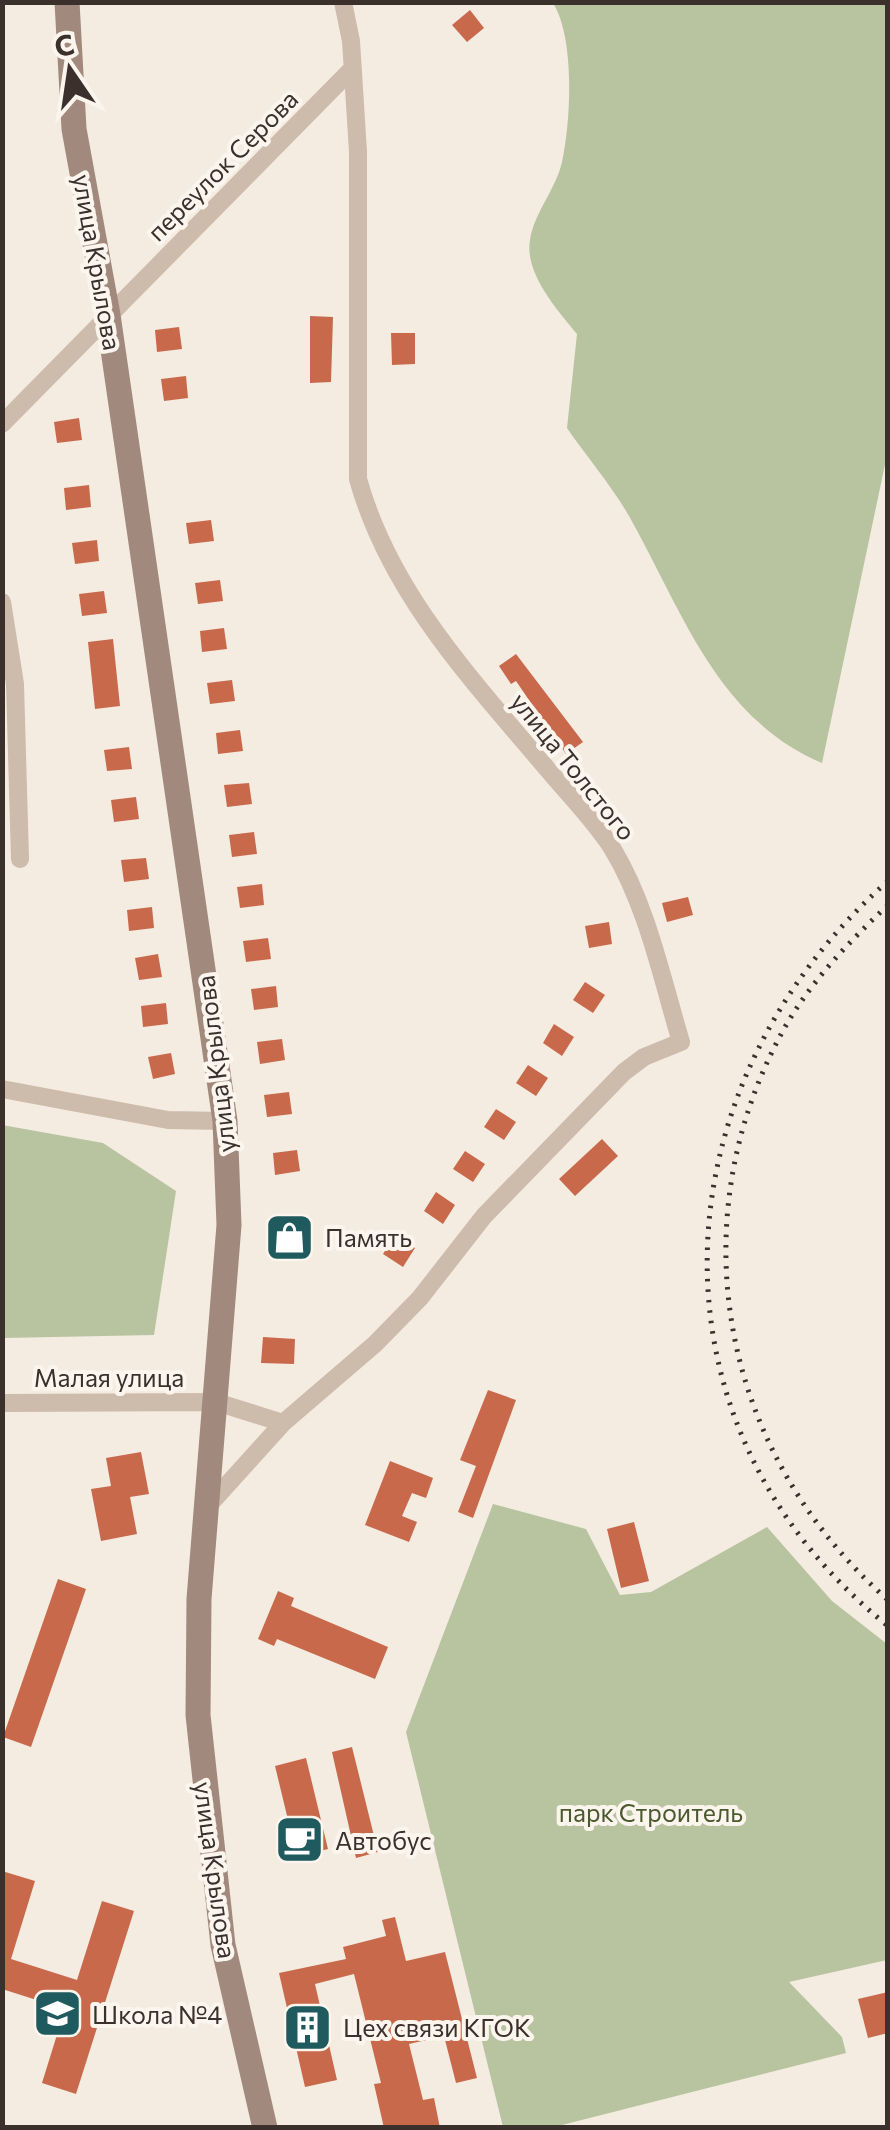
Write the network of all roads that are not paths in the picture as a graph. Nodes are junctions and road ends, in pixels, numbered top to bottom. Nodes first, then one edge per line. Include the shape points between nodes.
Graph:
1 (67, 2) edge
2 (343, 2) edge
3 (351, 70) junction
4 (108, 315) junction
5 (2, 424) edge
6 (2, 602) edge
7 (20, 859) dead end
8 (2, 1089) edge
9 (225, 1122) junction
10 (2, 1402) edge
11 (216, 1402) junction
12 (283, 1423) junction
13 (208, 1506) junction
14 (265, 2128) edge

1 - 4 main road, улица Крылова via 74,129
2 - 3 street, улица Толстого
3 - 4 street, переулок Серова
3 - 12 street, улица Толстого via 358,152 358,479 372,529 405,590 467,674 611,847 635,896 681,1042 624,1072 484,1216 376,1344
4 - 5 street, переулок Серова
4 - 9 main road, улица Крылова
6 - 7 street via 15,684
8 - 9 street via 168,1120
9 - 11 main road, улица Крылова via 229,1225
10 - 11 street, Малая улица
11 - 12 street, Малая улица
11 - 13 main road, улица Крылова
12 - 13 street, улица Толстого
13 - 14 main road, улица Крылова via 198,1655 206,1804 223,1945

